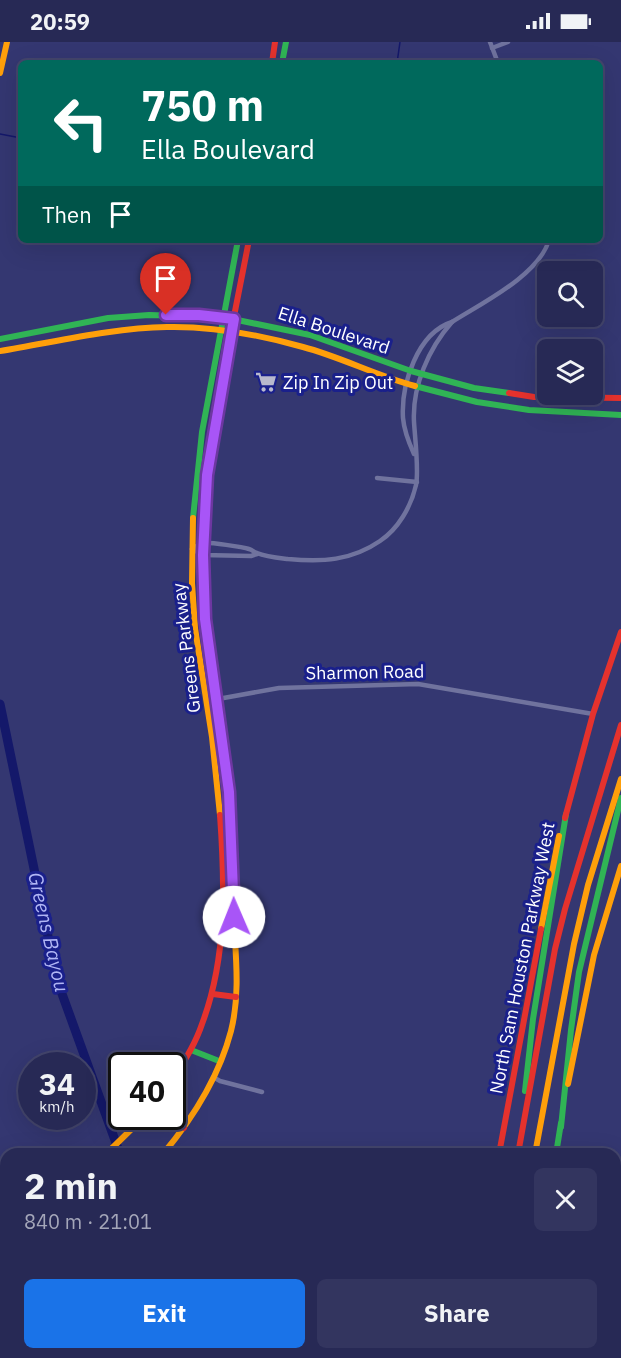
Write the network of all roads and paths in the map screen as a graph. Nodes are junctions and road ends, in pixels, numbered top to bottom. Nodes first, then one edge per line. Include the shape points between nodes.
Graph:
1 (7, 42) edge
2 (275, 42) edge
3 (286, 42) edge
4 (490, 42) edge
5 (508, 42) edge
6 (492, 48) junction
7 (272, 60) edge
8 (283, 60) edge
9 (497, 60) edge
10 (0, 73) edge
11 (238, 243) edge
12 (249, 243) edge
13 (548, 243) edge
14 (236, 252) junction
15 (247, 254) junction
16 (149, 315) junction
17 (223, 317) junction
18 (234, 319) junction
19 (452, 322) junction
20 (75, 324) junction
21 (149, 328) junction
22 (220, 331) junction
23 (232, 332) junction
24 (78, 337) junction
25 (3, 339) edge
26 (334, 343) junction
27 (4, 350) edge
28 (331, 356) junction
29 (411, 371) junction
30 (422, 374) junction
31 (407, 384) junction
32 (418, 388) junction
33 (512, 395) junction
34 (537, 396) edge
35 (603, 398) edge
36 (619, 398) edge
37 (208, 402) junction
38 (218, 404) junction
39 (566, 405) edge
40 (509, 408) junction
41 (566, 414) junction
42 (621, 417) edge
43 (415, 457) junction
44 (377, 478) dead end
45 (417, 482) junction
46 (203, 543) junction
47 (192, 549) junction
48 (257, 554) junction
49 (203, 555) junction
50 (205, 619) junction
51 (194, 621) junction
52 (621, 632) edge
53 (218, 699) junction
54 (207, 701) junction
55 (593, 714) junction
56 (621, 725) edge
57 (621, 779) edge
58 (621, 798) edge
59 (566, 813) junction
60 (621, 866) edge
61 (213, 994) junction
62 (236, 998) junction
63 (191, 1050) junction
64 (186, 1058) edge
65 (219, 1061) junction
66 (213, 1077) junction
67 (262, 1092) dead end
68 (186, 1124) edge
69 (561, 1127) junction
70 (132, 1130) edge
71 (182, 1130) edge
72 (112, 1148) edge
73 (168, 1148) edge
74 (500, 1148) edge
75 (519, 1148) edge
76 (519, 1148) edge
77 (536, 1148) edge
78 (557, 1148) edge

1 - 10 main road
2 - 7 main road
3 - 8 main road
4 - 6 street
5 - 6 street
6 - 9 street
11 - 14 main road, Greens Parkway
12 - 15 main road, Greens Parkway
13 - 19 street via 540,261 523,276
14 - 15 main road
14 - 17 main road, Greens Parkway
15 - 18 main road, Greens Parkway
16 - 17 main road, Ella Boulevard
16 - 20 main road, Ella Boulevard
16 - 21 main road
17 - 18 main road, Ella Boulevard
17 - 22 main road, Greens Parkway
18 - 23 main road, Greens Parkway
18 - 26 main road, Ella Boulevard
19 - 29 street via 429,338
19 - 30 street via 435,344
20 - 24 main road
20 - 25 main road, Ella Boulevard
21 - 22 main road, Ella Boulevard
21 - 24 main road, Ella Boulevard
22 - 23 main road, Ella Boulevard
22 - 37 main road, Greens Parkway
23 - 28 main road, Ella Boulevard
23 - 38 main road, Greens Parkway
24 - 27 main road, Ella Boulevard
25 - 27 main road
26 - 28 main road
26 - 29 main road, Ella Boulevard
28 - 31 main road, Ella Boulevard
29 - 30 main road, Ella Boulevard
29 - 31 street
30 - 32 street
30 - 33 main road, Ella Boulevard
31 - 32 main road, Ella Boulevard
31 - 43 street via 403,419
32 - 40 main road, Ella Boulevard
32 - 43 street
33 - 34 main road, Ella Boulevard
33 - 40 main road
35 - 36 main road, Ella Boulevard
37 - 38 main road
37 - 47 main road, Greens Parkway via 195,481
38 - 46 main road, Greens Parkway via 207,475
39 - 41 main road
40 - 41 main road, Ella Boulevard
41 - 42 main road, Ella Boulevard
43 - 45 street
44 - 45 street
45 - 48 street via 399,524 370,548 336,560
46 - 47 street
46 - 48 street via 250,549
46 - 49 main road, Greens Parkway
47 - 49 street
47 - 51 main road, Greens Parkway
48 - 49 street
49 - 50 main road, Greens Parkway
50 - 51 main road
50 - 53 main road, Greens Parkway
51 - 54 main road, Greens Parkway
52 - 55 main road, North Sam Houston Parkway West
53 - 54 street, Sharmon Road
53 - 55 street, Sharmon Road via 279,688 427,684
53 - 62 main road, Greens Parkway via 232,840
54 - 61 main road, Greens Parkway via 219,793 223,887 223,924
55 - 59 main road, North Sam Houston Parkway West
56 - 76 main road via 555,949
57 - 77 main road via 574,944
58 - 69 main road via 579,973
59 - 74 main road, North Sam Houston Parkway West via 554,857
59 - 75 main road via 533,1019
60 - 69 main road via 582,1007
61 - 62 main road
61 - 63 main road, Greens Parkway
62 - 65 main road, Greens Parkway
63 - 64 main road, Greens Parkway
63 - 65 main road
65 - 66 main road, Greens Parkway
66 - 67 street
66 - 68 main road, Greens Parkway
69 - 78 main road
70 - 72 main road
71 - 73 main road, Greens Parkway

